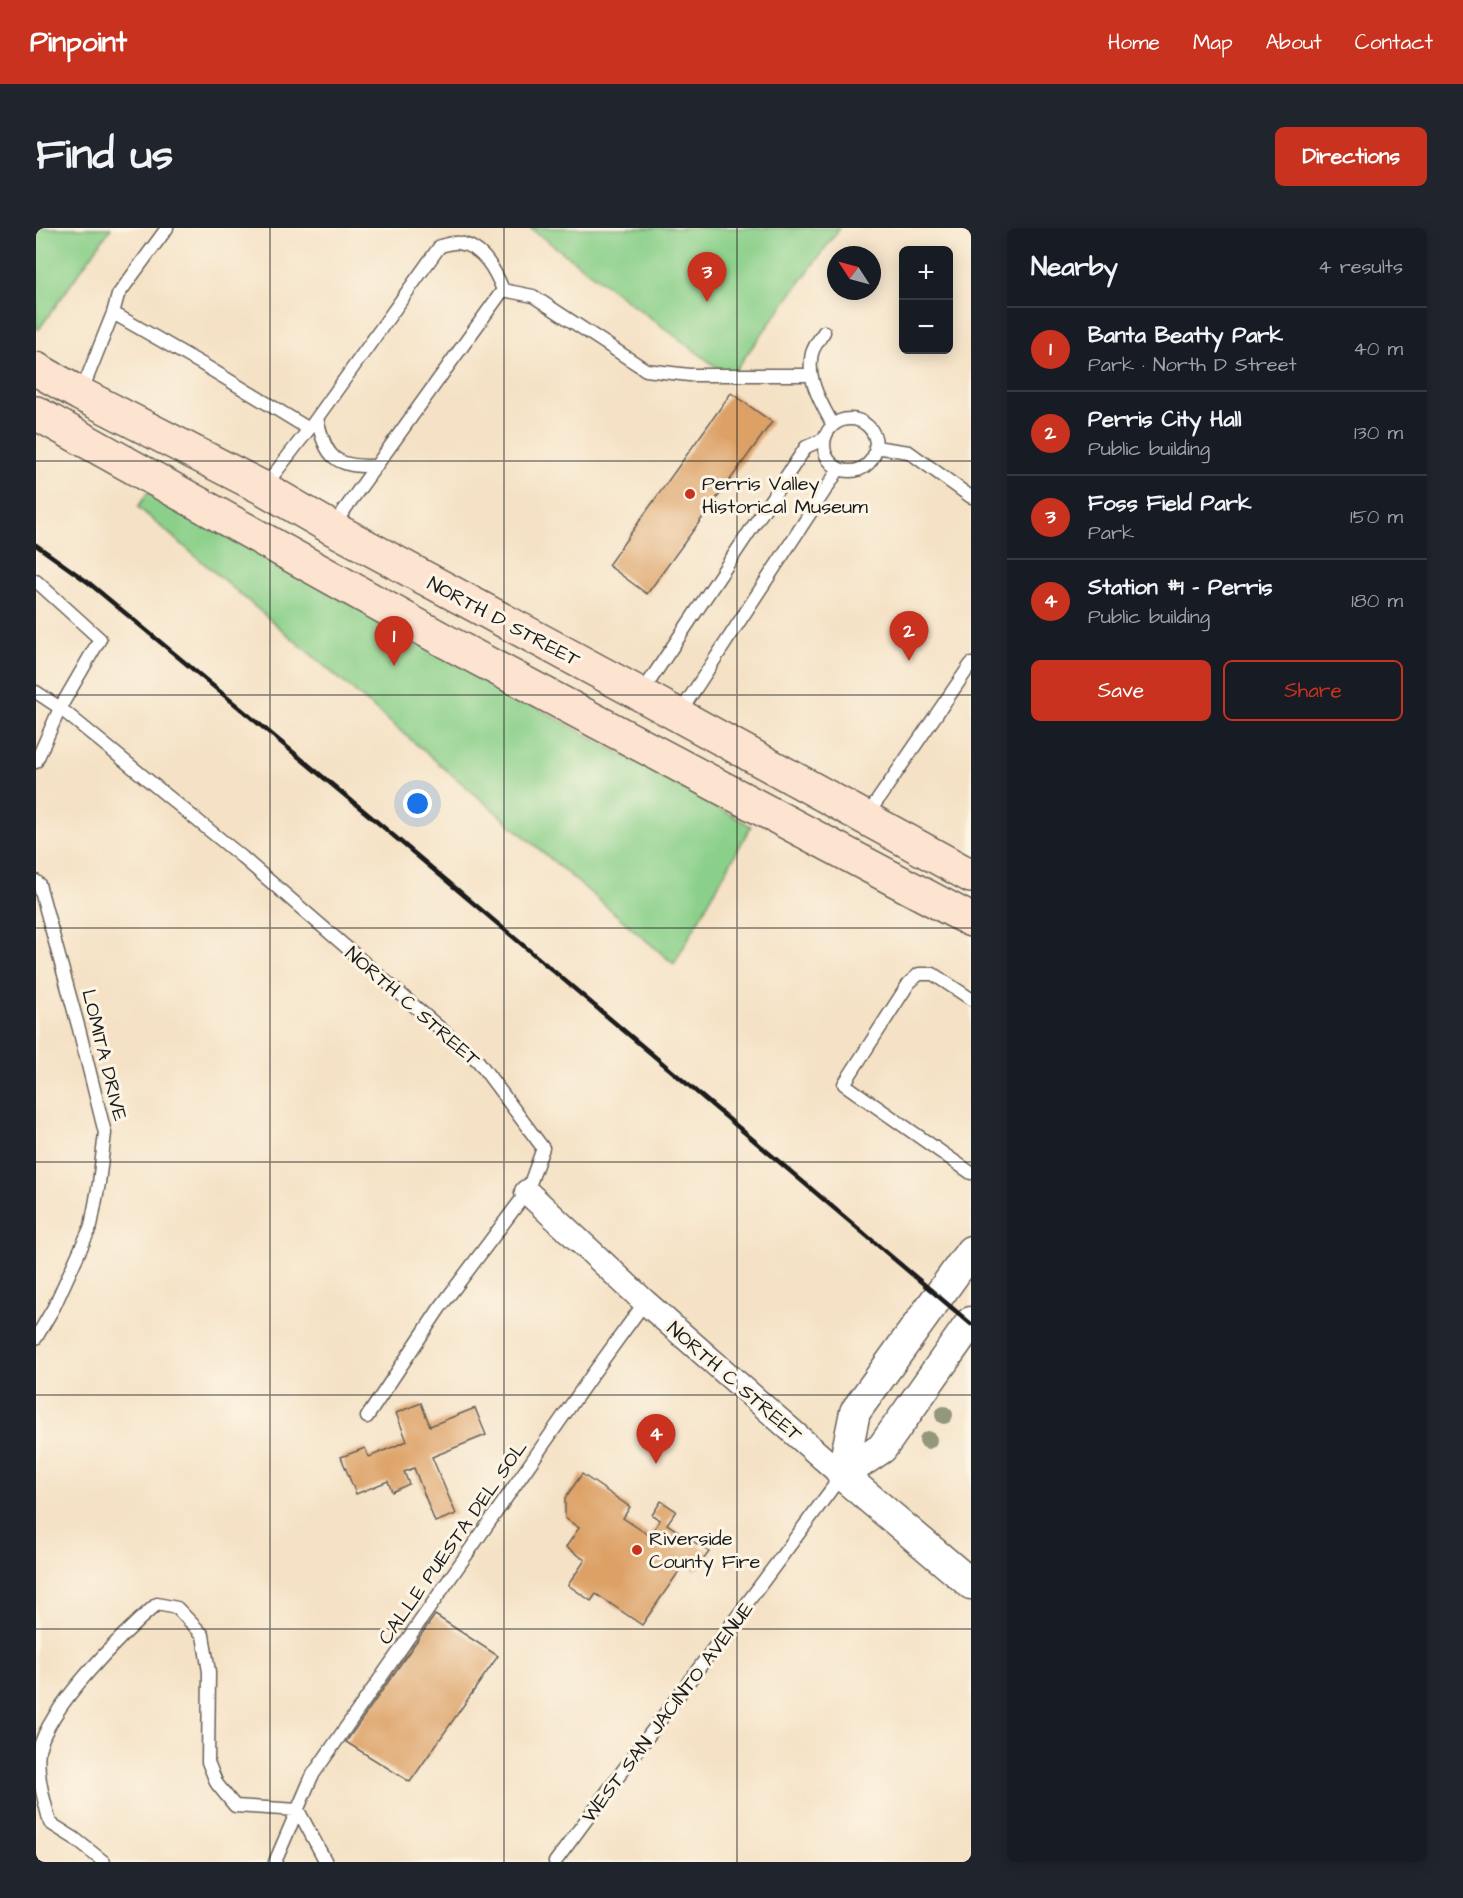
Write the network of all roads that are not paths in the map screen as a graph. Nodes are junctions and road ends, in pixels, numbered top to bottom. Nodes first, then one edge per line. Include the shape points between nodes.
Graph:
1 (167, 228) edge
2 (503, 290) junction
3 (113, 314) junction
4 (824, 332) dead end
5 (36, 369) edge
6 (811, 375) junction
7 (80, 394) junction
8 (36, 413) edge
9 (317, 418) junction
10 (833, 425) junction
11 (65, 429) junction
12 (309, 429) junction
13 (824, 439) junction
14 (875, 447) junction
15 (376, 466) junction
16 (839, 469) junction
17 (263, 488) junction
18 (971, 497) edge
19 (332, 528) junction
20 (36, 581) edge
21 (971, 664) edge
22 (36, 692) edge
23 (640, 694) junction
24 (60, 708) junction
25 (678, 715) junction
26 (636, 744) junction
27 (36, 762) edge
28 (866, 818) junction
29 (971, 876) edge
30 (36, 881) edge
31 (971, 920) edge
32 (971, 999) edge
33 (969, 1168) edge
34 (527, 1192) junction
35 (971, 1251) edge
36 (645, 1302) junction
37 (971, 1322) edge
38 (36, 1338) edge
39 (367, 1417) dead end
40 (843, 1474) junction
41 (971, 1584) edge
42 (298, 1810) junction
43 (104, 1862) edge
44 (276, 1862) edge
45 (326, 1862) edge
46 (555, 1862) edge

1 - 3 lane via 118,295
2 - 6 lane via 534,296 646,370 689,375
2 - 9 lane via 495,268 476,250 458,243 440,246
2 - 15 lane
3 - 7 lane
3 - 12 lane
4 - 6 lane via 812,351
5 - 7 main road, NORTH D STREET
6 - 10 lane
7 - 11 main road
7 - 17 main road, NORTH D STREET
8 - 11 main road
9 - 12 lane
9 - 15 lane via 323,444 335,458 352,466
10 - 13 lane
10 - 14 lane via 849,419 865,424
11 - 26 main road
12 - 17 lane
13 - 16 lane via 826,457
13 - 23 lane via 806,447
14 - 16 lane via 863,467
14 - 18 lane via 909,452
15 - 19 lane
16 - 25 lane
17 - 19 main road, NORTH D STREET
19 - 23 main road, NORTH D STREET
20 - 24 lane via 100,639
21 - 28 lane
22 - 24 lane
23 - 25 main road, NORTH D STREET
23 - 26 main road
24 - 27 lane
24 - 34 lane, NORTH C STREET via 242,857 478,1061 543,1148
25 - 26 main road
25 - 28 main road, NORTH D STREET
26 - 31 main road
28 - 29 main road, NORTH D STREET
30 - 38 lane, LOMITA DRIVE via 105,1133 92,1226
32 - 33 lane via 933,974 920,974 909,983 844,1084
34 - 36 street, NORTH C STREET
34 - 39 lane via 439,1309
35 - 40 street, WEST SAN JACINTO AVENUE via 855,1412
36 - 40 street, NORTH C STREET
36 - 42 lane, CALLE PUESTA DEL SOL via 312,1776
37 - 40 street, WEST SAN JACINTO AVENUE via 882,1448
40 - 41 street
40 - 46 lane, WEST SAN JACINTO AVENUE
42 - 43 lane via 235,1806 217,1784 208,1762 209,1672 203,1635 177,1608 157,1604 83,1678 53,1719 39,1749 38,1778 50,1823
42 - 44 lane, CALLE PUESTA DEL SOL
42 - 45 lane

